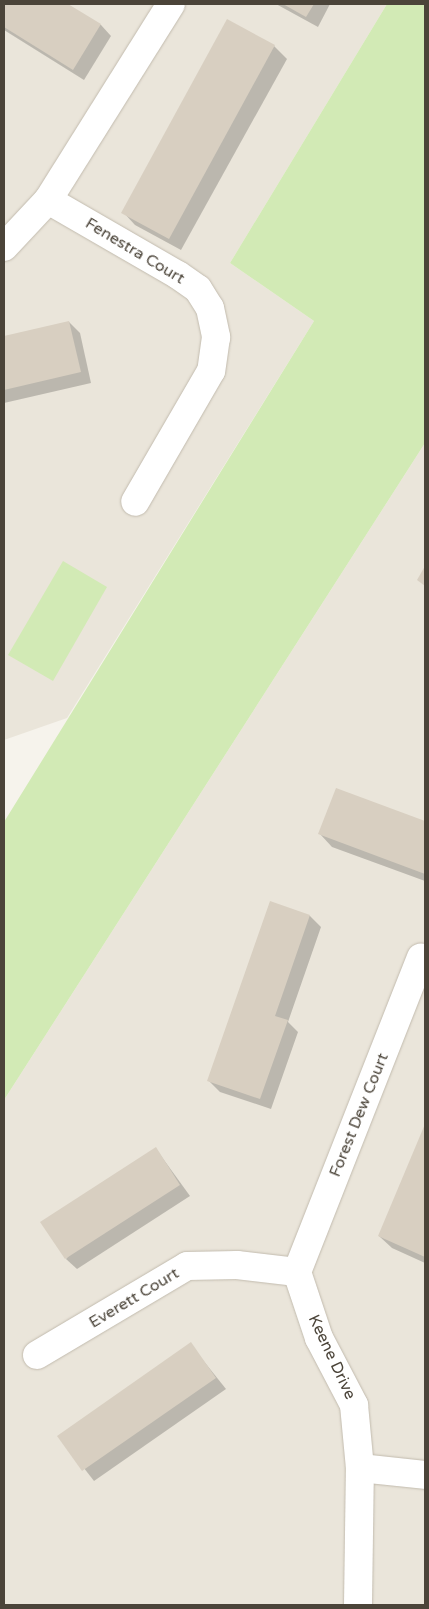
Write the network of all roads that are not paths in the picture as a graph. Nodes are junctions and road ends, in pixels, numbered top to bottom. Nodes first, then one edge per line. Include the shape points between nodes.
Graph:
1 (171, 4) edge
2 (48, 200) junction
3 (4, 247) edge
4 (135, 502) dead end
5 (422, 958) dead end
6 (297, 1272) junction
7 (37, 1355) dead end
8 (360, 1468) junction
9 (425, 1475) edge
10 (358, 1605) edge

1 - 2 street
2 - 3 street
2 - 4 street, Fenestra Court via 178,275 198,289 210,308 216,337 210,371
5 - 6 street, Forest Dew Court
6 - 7 street, Everett Court via 237,1265 187,1266
6 - 8 street, Keene Drive via 319,1338 354,1405
8 - 9 street
8 - 10 street, Keene Drive

